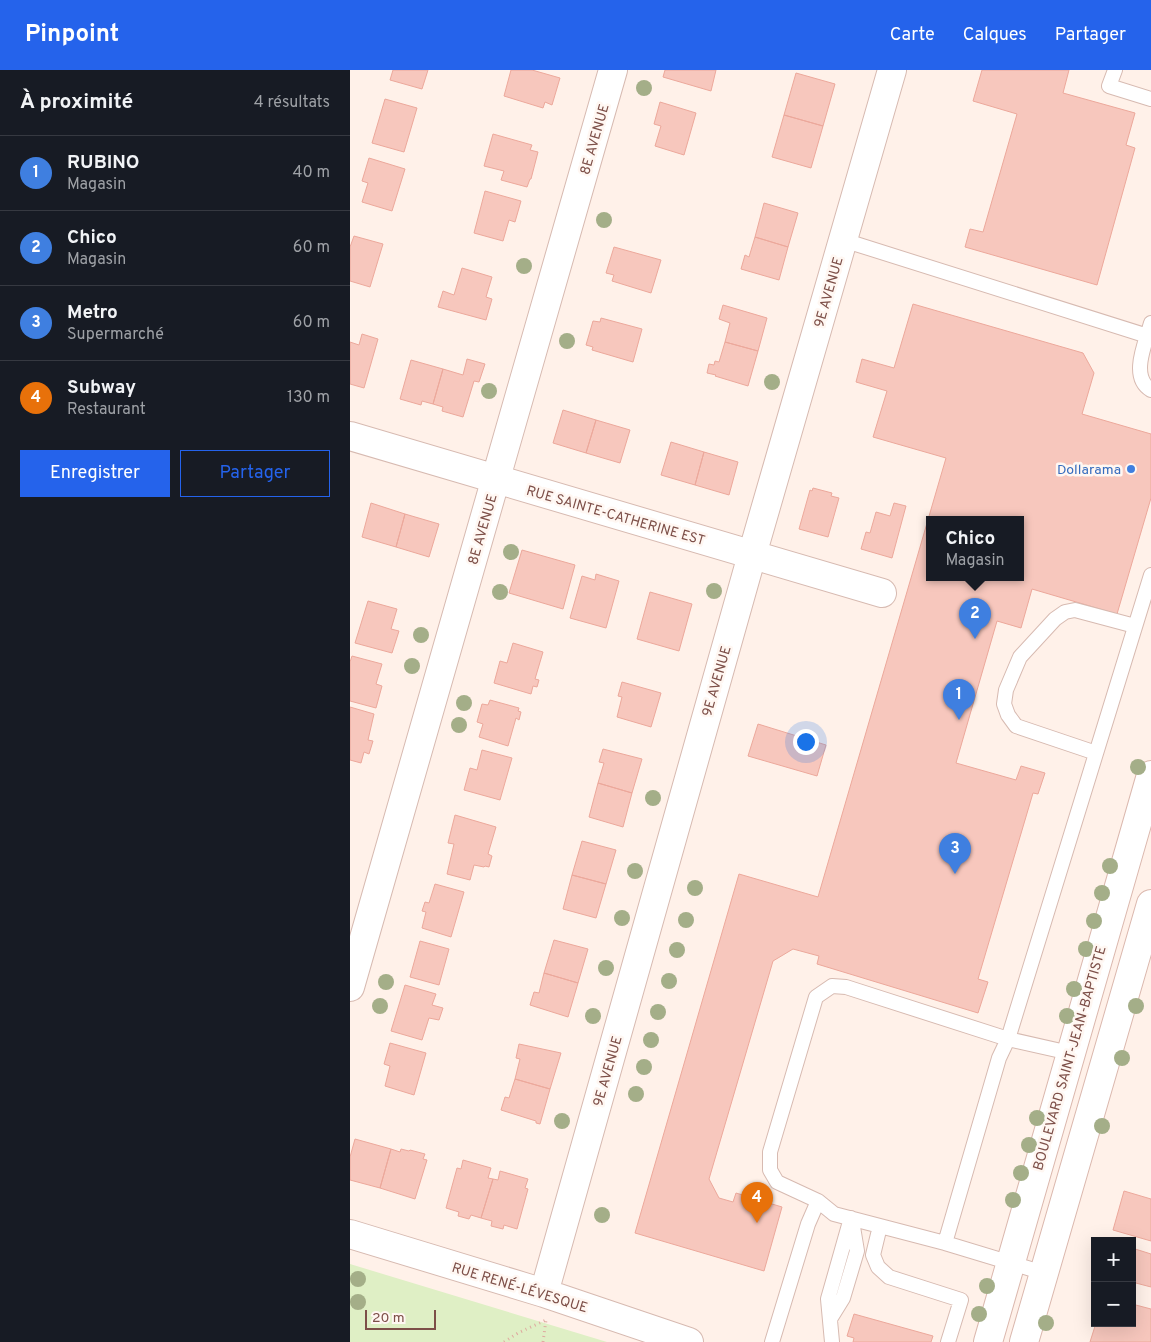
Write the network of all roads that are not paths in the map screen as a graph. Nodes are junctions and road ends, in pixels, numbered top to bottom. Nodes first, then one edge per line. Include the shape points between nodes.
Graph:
1 (613, 70) edge
2 (892, 70) edge
3 (1114, 70) edge
4 (1151, 99) edge
5 (843, 240) junction
6 (1150, 332) edge
7 (1151, 390) edge
8 (350, 436) edge
9 (497, 479) junction
10 (752, 555) junction
11 (1151, 575) edge
12 (882, 593) dead end
13 (1135, 626) junction
14 (1096, 753) junction
15 (1151, 775) edge
16 (1151, 904) edge
17 (350, 987) edge
18 (1008, 1039) junction
19 (1070, 1053) junction
20 (1105, 1062) junction
21 (818, 1201) junction
22 (851, 1218) junction
23 (880, 1226) junction
24 (350, 1234) edge
25 (945, 1243) junction
26 (1010, 1263) junction
27 (1044, 1273) junction
28 (545, 1307) junction
29 (689, 1342) edge
30 (772, 1342) edge
31 (832, 1342) edge
32 (948, 1342) edge
33 (988, 1342) edge
34 (1024, 1342) edge

1 - 9 street, 8E AVENUE
2 - 5 street, 9E AVENUE
3 - 4 lane via 1109,86
5 - 6 lane
5 - 10 street, 9E AVENUE
6 - 7 lane via 1139,363 1141,377
8 - 9 street, RUE SAINTE-CATHERINE EST
9 - 10 street, RUE SAINTE-CATHERINE EST
9 - 17 street, 8E AVENUE
10 - 12 street, RUE SAINTE-CATHERINE EST
10 - 28 street, 9E AVENUE
11 - 13 lane
13 - 14 lane
13 - 14 lane via 1075,610 1065,612 1020,657 1006,690 1004,704 1016,726
14 - 18 lane
15 - 19 street, BOULEVARD SAINT-JEAN-BAPTISTE
16 - 20 street
18 - 19 lane
18 - 21 lane via 846,986 832,986 816,997 770,1152 770,1170 777,1182
18 - 25 lane via 999,1058
19 - 20 street
19 - 26 street, BOULEVARD SAINT-JEAN-BAPTISTE
20 - 27 street
21 - 22 lane via 834,1214
21 - 30 lane
22 - 23 lane
22 - 31 lane via 828,1299
23 - 25 lane
23 - 32 lane via 873,1255 878,1268 889,1277 961,1300
24 - 28 street, RUE RENÉ-LÉVESQUE
25 - 26 lane
26 - 27 lane
26 - 33 street, BOULEVARD SAINT-JEAN-BAPTISTE
27 - 34 street
28 - 29 street, RUE RENÉ-LÉVESQUE

